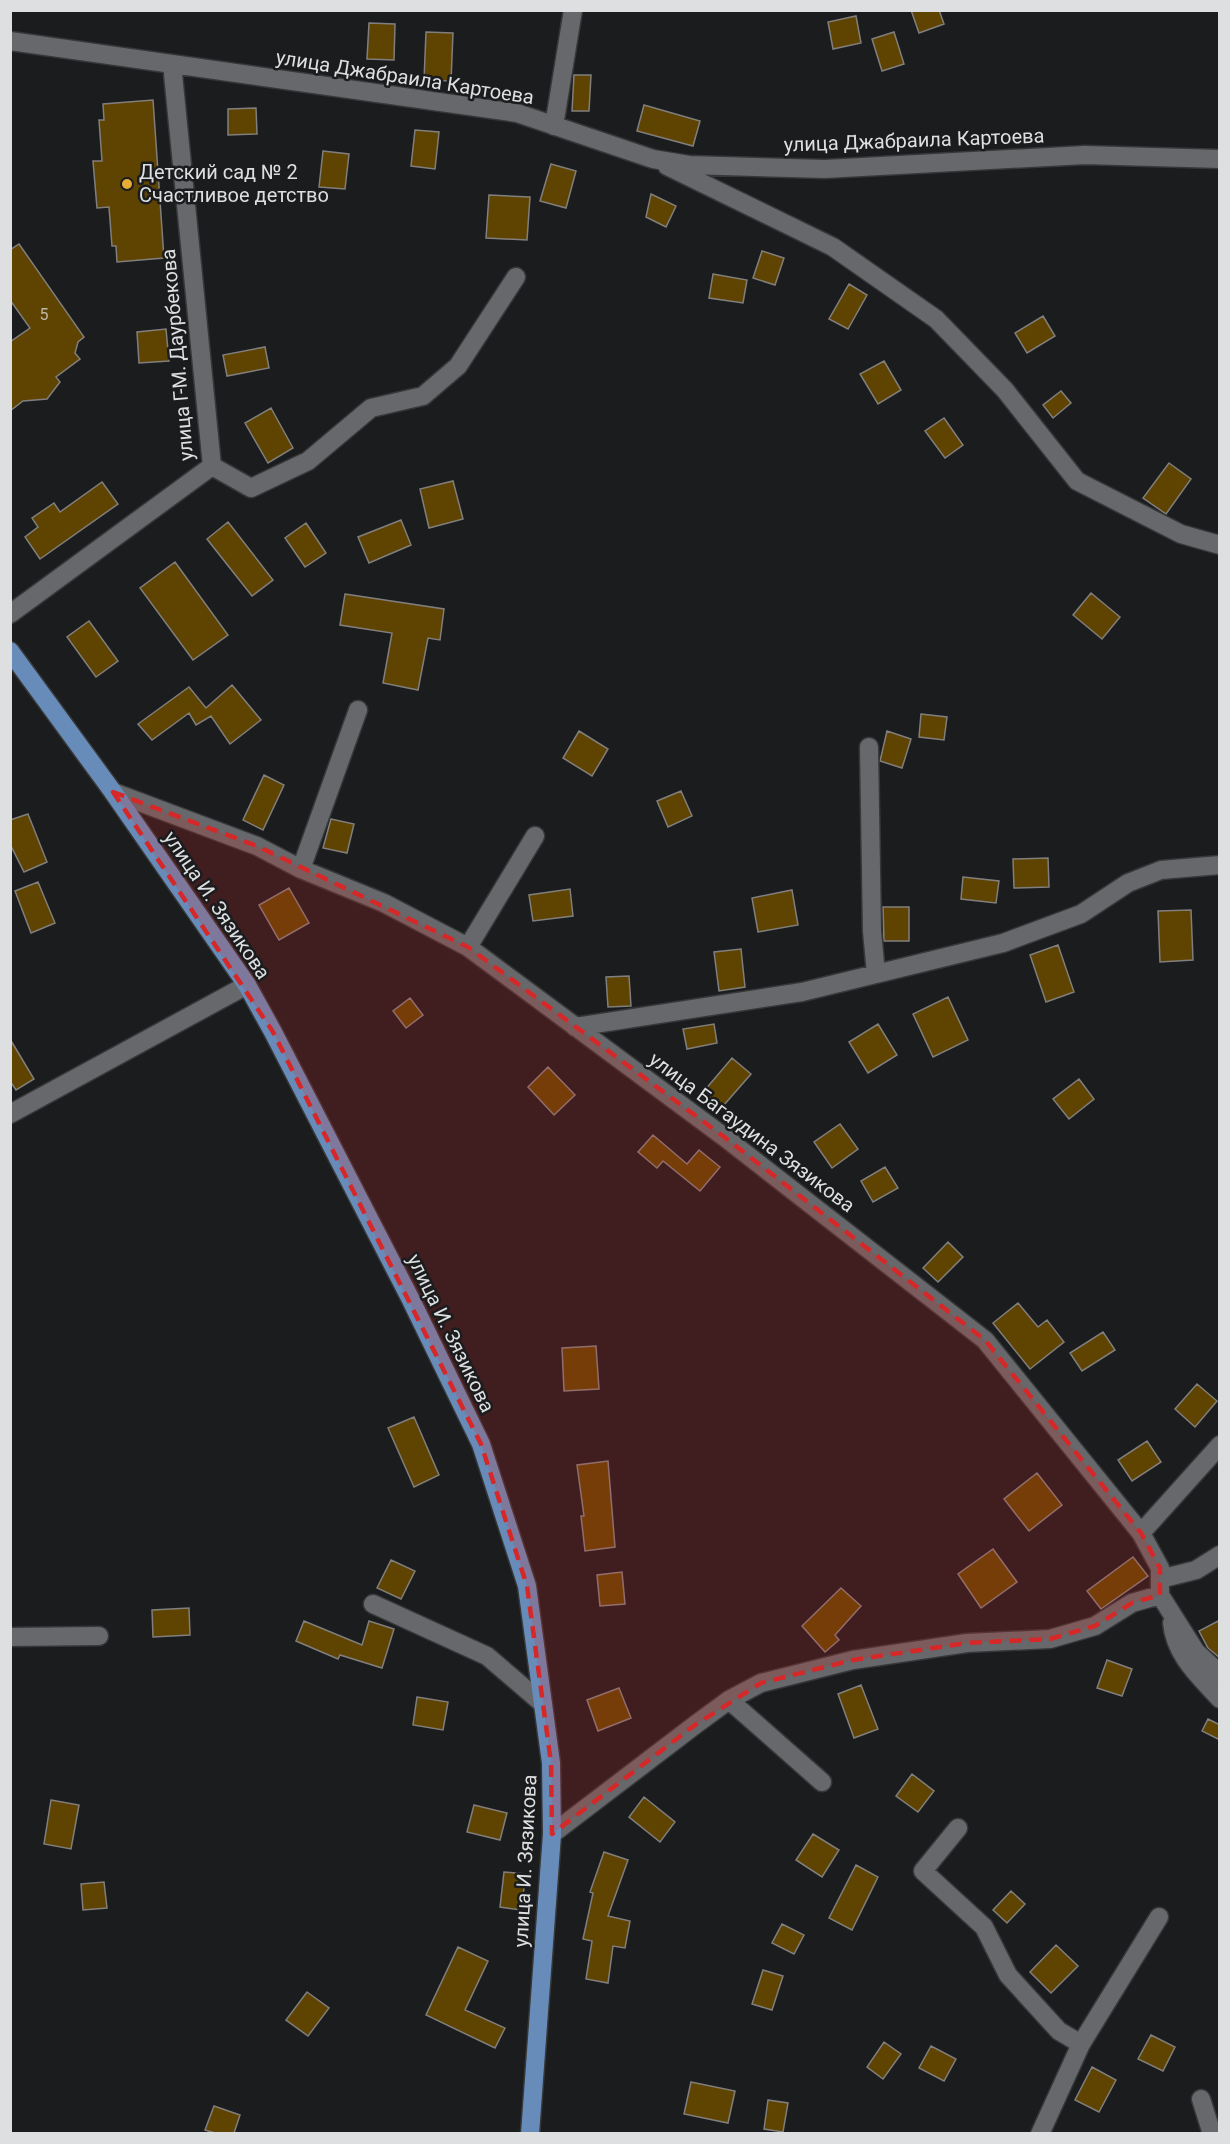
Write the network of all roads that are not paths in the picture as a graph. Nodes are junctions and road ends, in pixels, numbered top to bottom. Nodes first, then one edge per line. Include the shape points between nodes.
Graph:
1 (573, 10) edge
2 (10, 41) edge
3 (172, 64) junction
4 (554, 126) junction
5 (653, 159) junction
6 (1220, 159) edge
7 (516, 277) dead end
8 (212, 466) junction
9 (1220, 545) edge
10 (10, 614) edge
11 (10, 651) edge
12 (358, 710) dead end
13 (869, 747) dead end
14 (113, 792) junction
15 (535, 836) dead end
16 (1220, 865) edge
17 (301, 869) junction
18 (468, 947) junction
19 (876, 974) junction
20 (247, 985) junction
21 (575, 1027) junction
22 (10, 1114) edge
23 (1220, 1445) edge
24 (1141, 1533) junction
25 (1220, 1555) edge
26 (1160, 1587) junction
27 (374, 1604) dead end
28 (1171, 1612) junction
29 (99, 1636) dead end
30 (10, 1637) edge
31 (1220, 1674) edge
32 (1220, 1699) edge
33 (729, 1700) junction
34 (543, 1704) junction
35 (822, 1782) dead end
36 (958, 1828) dead end
37 (552, 1834) junction
38 (1159, 1917) dead end
39 (1081, 2044) junction
40 (1202, 2098) dead end
41 (530, 2133) edge
42 (1040, 2133) edge
43 (1212, 2133) edge

1 - 4 street
2 - 3 street, улица Джабраила Картоева
3 - 4 street, улица Джабраила Картоева via 517,113
3 - 8 street, улица Г-М. Даурбекова
4 - 5 street, улица Джабраила Картоева
5 - 6 street, улица Джабраила Картоева via 689,165 825,170 1085,154
5 - 9 street via 833,247 936,319 1005,390 1077,481 1181,534
7 - 8 street via 458,366 423,396 371,408 308,461 251,488
8 - 10 street, улица Г-М. Даурбекова
11 - 14 main road, улица И. Зязикова
12 - 17 street
13 - 19 street
14 - 17 street, улица Багаудина Зязикова via 257,846
14 - 20 main road, улица И. Зязикова
15 - 18 street
16 - 19 street via 1161,870 1128,883 1081,914 1014,939
17 - 18 street, улица Багаудина Зязикова via 384,903
18 - 21 street, улица Багаудина Зязикова
19 - 21 street via 802,993
20 - 22 street
20 - 34 main road, улица И. Зязикова via 411,1300 481,1444 527,1586
21 - 24 street, улица Багаудина Зязикова via 723,1136 985,1340
23 - 24 street
24 - 26 street, улица Багаудина Зязикова via 1160,1568
25 - 26 street
26 - 28 street, улица Багаудина Зязикова
26 - 33 street via 1095,1626 1050,1639 967,1643 853,1660 761,1683
27 - 34 street via 487,1656
28 - 31 street, улица Багаудина Зязикова via 1196,1652
28 - 32 street via 1174,1639 1184,1658
29 - 30 street
33 - 35 street
33 - 37 street
34 - 37 main road, улица И. Зязикова via 551,1763
36 - 39 street via 923,1871 984,1927 1008,1975 1059,2031
37 - 41 main road, улица И. Зязикова
38 - 39 street
39 - 42 street
40 - 43 street

